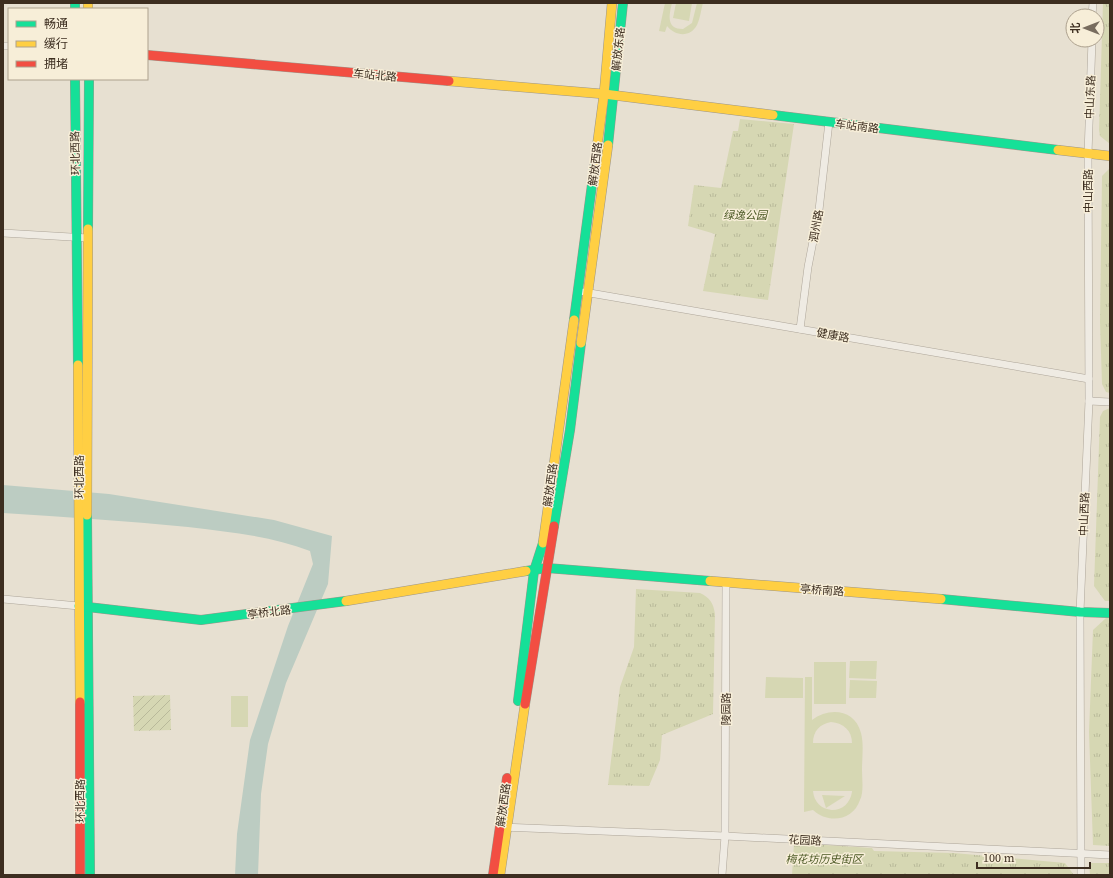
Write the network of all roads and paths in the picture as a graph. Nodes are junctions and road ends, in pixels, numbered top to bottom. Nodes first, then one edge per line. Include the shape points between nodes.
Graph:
1 (612, 3) edge
2 (623, 3) edge
3 (1092, 48) edge
4 (148, 55) edge
5 (75, 80) edge
6 (88, 80) edge
7 (604, 94) junction
8 (614, 96) junction
9 (829, 122) junction
10 (1088, 154) junction
11 (1110, 156) edge
12 (3, 233) edge
13 (76, 238) junction
14 (88, 238) junction
15 (578, 291) junction
16 (588, 293) junction
17 (800, 329) junction
18 (1089, 379) junction
19 (1089, 401) junction
20 (1110, 402) edge
21 (83, 480) junction
22 (547, 568) junction
23 (534, 571) junction
24 (726, 583) junction
25 (3, 599) edge
26 (83, 606) junction
27 (1080, 612) junction
28 (1110, 613) edge
29 (503, 827) junction
30 (725, 836) junction
31 (1081, 854) junction
32 (1110, 855) edge
33 (80, 875) edge
34 (90, 875) edge
35 (493, 875) edge
36 (500, 875) edge
37 (722, 875) edge
38 (1081, 875) edge

1 - 7 street, 解放东路
2 - 8 street, 解放东路
3 - 10 street, 中山东路
4 - 7 street, 车站北路
5 - 13 street, 环北西路
6 - 14 street, 环北西路
7 - 8 street, 车站南路
7 - 15 street, 解放西路
8 - 9 street, 车站南路
8 - 16 street, 解放西路
9 - 10 street, 车站南路
9 - 17 street, 泗州路 via 819,210 808,266
10 - 11 street, 车站南路
10 - 18 street, 中山西路
12 - 13 street
13 - 14 street
13 - 21 street, 环北西路
14 - 21 street, 环北西路
15 - 16 street, 健康路
15 - 23 street, 解放西路 via 543,542
16 - 17 street, 健康路
16 - 22 street, 解放西路 via 570,430
17 - 18 street, 健康路
18 - 19 street, 中山西路
19 - 20 street
19 - 27 street, 中山西路
21 - 26 street, 环北西路
22 - 23 street, 亭桥南路
22 - 24 street, 亭桥南路
22 - 29 street, 解放西路
23 - 26 street, 亭桥北路 via 453,582 330,604 202,620
23 - 29 street, 解放西路
24 - 27 street, 亭桥南路
24 - 30 street, 陵园路
25 - 26 street, 亭桥北路
26 - 33 street, 环北西路
26 - 34 street, 环北西路
27 - 28 street, 亭桥南路
27 - 31 street, 中山西路
29 - 30 street, 花园路
29 - 35 street, 解放西路
29 - 36 street, 解放西路
30 - 31 street, 花园路
30 - 37 street, 陵园路
31 - 32 street, 花园路
31 - 38 street, 中山西路

